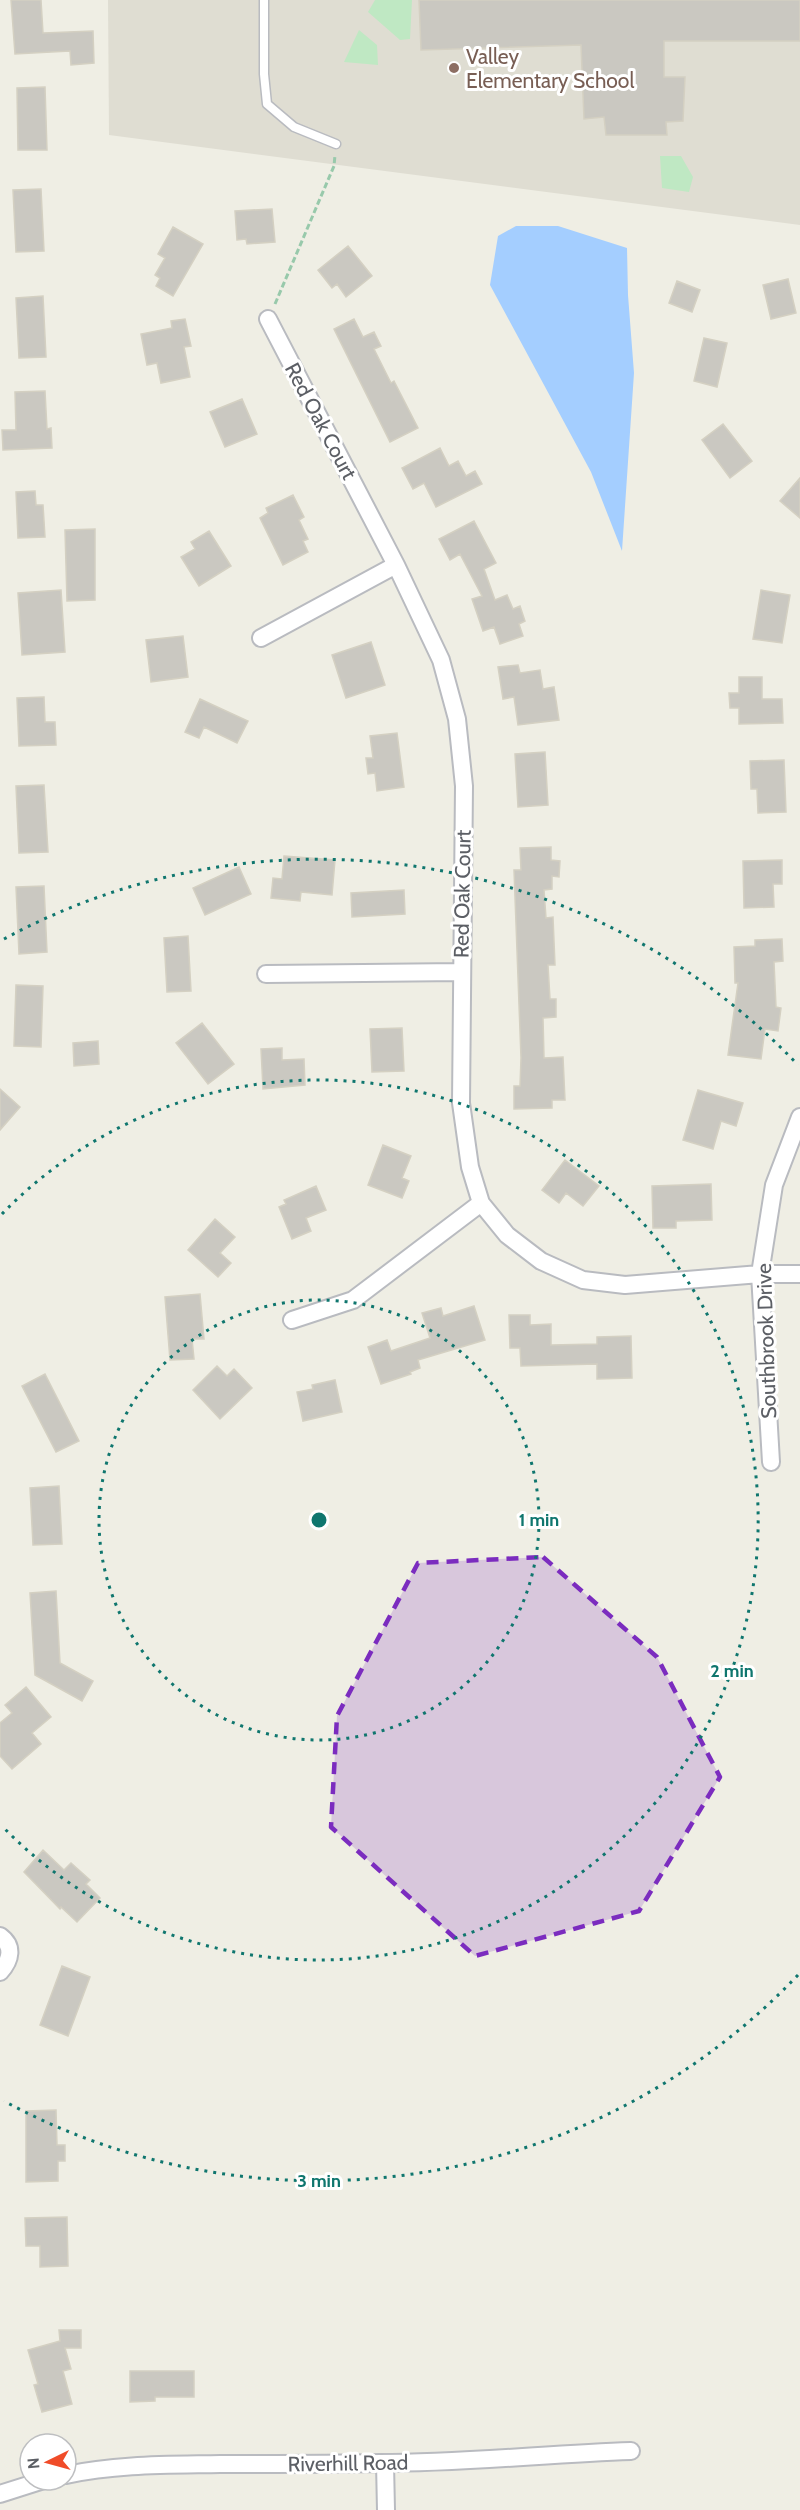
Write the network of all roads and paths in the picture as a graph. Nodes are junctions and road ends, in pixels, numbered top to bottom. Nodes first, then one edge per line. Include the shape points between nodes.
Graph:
1 (264, 0) edge
2 (336, 144) joint
3 (268, 319) joint
4 (396, 565) junction
5 (261, 638) dead end
6 (461, 972) junction
7 (266, 974) dead end
8 (800, 1117) edge
9 (481, 1203) junction
10 (760, 1274) junction
11 (800, 1274) edge
12 (292, 1320) dead end
13 (771, 1462) dead end
14 (0, 1936) edge
15 (0, 1972) edge
16 (631, 2451) dead end
17 (385, 2463) junction
18 (78, 2473) edge
19 (18, 2488) edge
20 (0, 2494) edge
21 (386, 2510) edge

1 - 2 lane via 267,104 294,127
2 - 3 path via 334,166
3 - 4 street, Red Oak Court
4 - 5 street
4 - 6 street, Red Oak Court via 441,660 457,719 464,786
6 - 7 street
6 - 9 street, Red Oak Court via 461,1103 470,1167
8 - 10 street, Southbrook Drive via 774,1185
9 - 10 street, Red Oak Court via 507,1235 533,1255 583,1280 626,1285
9 - 12 street via 353,1300
10 - 11 street, Red Oak Court
10 - 13 street, Southbrook Drive
14 - 15 street via 10,1952
16 - 17 street, Riverhill Road
17 - 18 street, Riverhill Road via 160,2464
17 - 21 street
19 - 20 street

